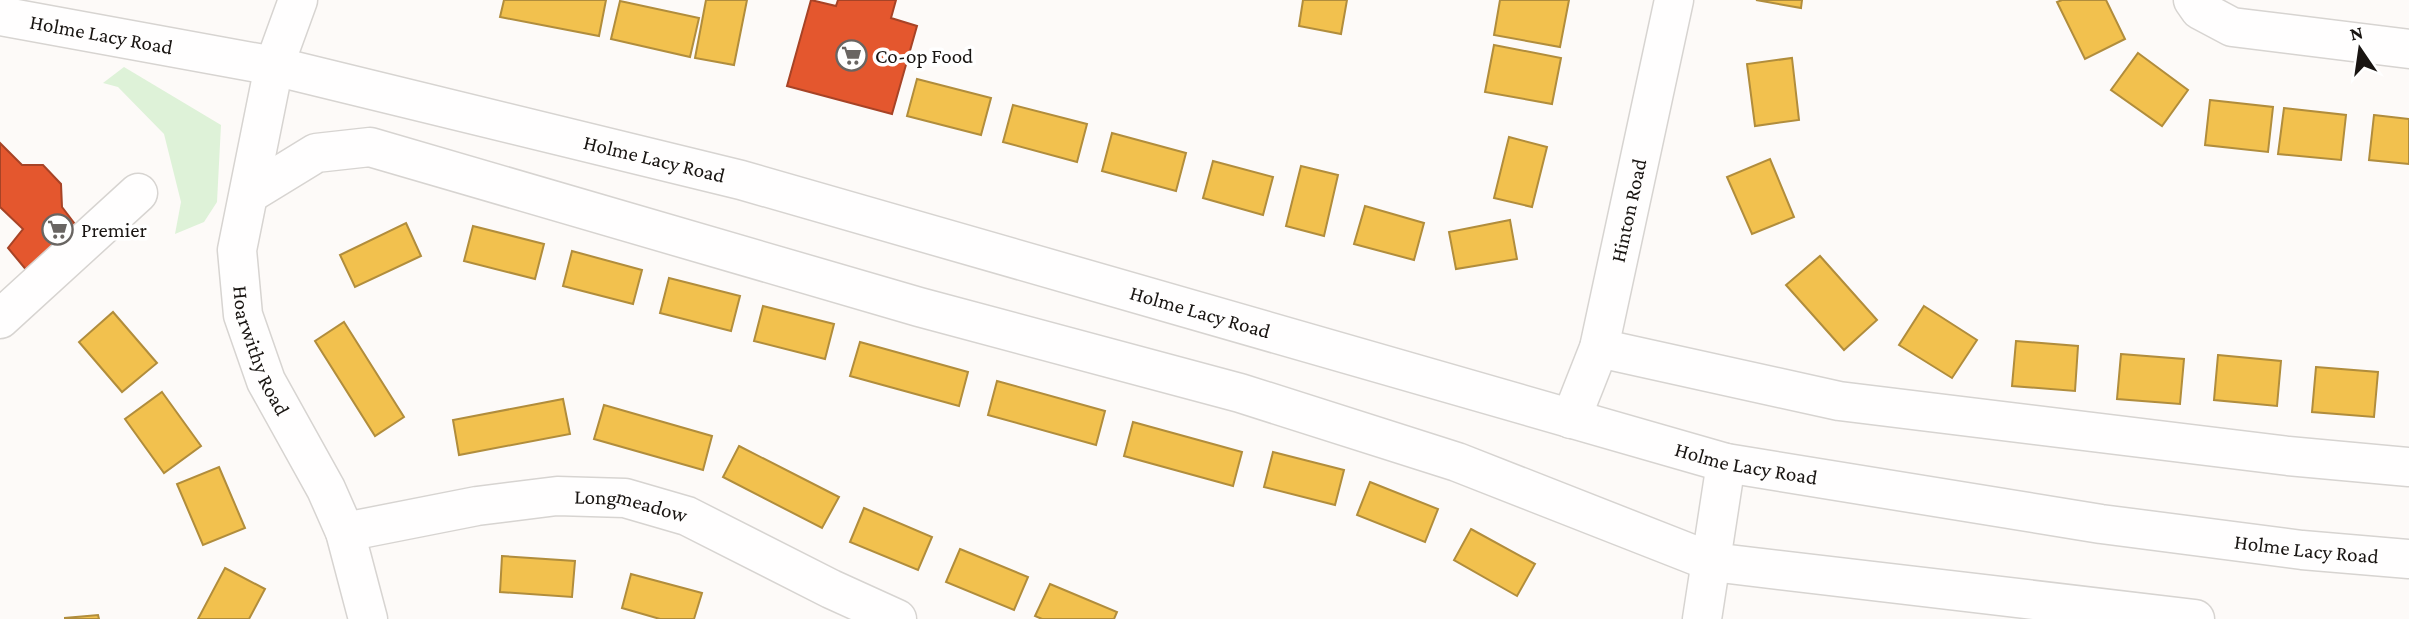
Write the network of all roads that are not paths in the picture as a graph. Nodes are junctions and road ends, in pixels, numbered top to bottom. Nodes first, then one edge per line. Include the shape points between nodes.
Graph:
1 (298, 0) edge
2 (1674, 0) edge
3 (2193, 0) edge
4 (0, 16) edge
5 (2409, 49) edge
6 (274, 66) junction
7 (138, 193) dead end
8 (249, 194) junction
9 (0, 319) edge
10 (1599, 348) junction
11 (1571, 419) junction
12 (1726, 463) junction
13 (2409, 467) edge
14 (345, 532) junction
15 (2409, 559) edge
16 (1712, 562) junction
17 (830, 604) edge
18 (368, 619) edge
19 (897, 619) edge
20 (1702, 619) edge
21 (2195, 619) edge

1 - 6 street, Hoarwithy Road
2 - 10 street, Hinton Road
3 - 5 street via 2200,10 2232,27
4 - 6 street, Holme Lacy Road
6 - 8 street, Hoarwithy Road
6 - 11 street, Holme Lacy Road via 741,180
7 - 9 street
8 - 14 street, Hoarwithy Road via 237,250 243,314 266,381
8 - 16 street via 316,153 370,147 919,307 1253,397 1457,462
10 - 11 street, Hinton Road
10 - 13 street via 1839,401
11 - 12 street, Holme Lacy Road
12 - 15 street, Holme Lacy Road via 2101,524
12 - 16 street
14 - 17 street, Longmeadow via 477,506 557,496 625,498 687,516
14 - 18 street, Hoarwithy Road
16 - 20 street
16 - 21 street
17 - 19 street, Longmeadow

